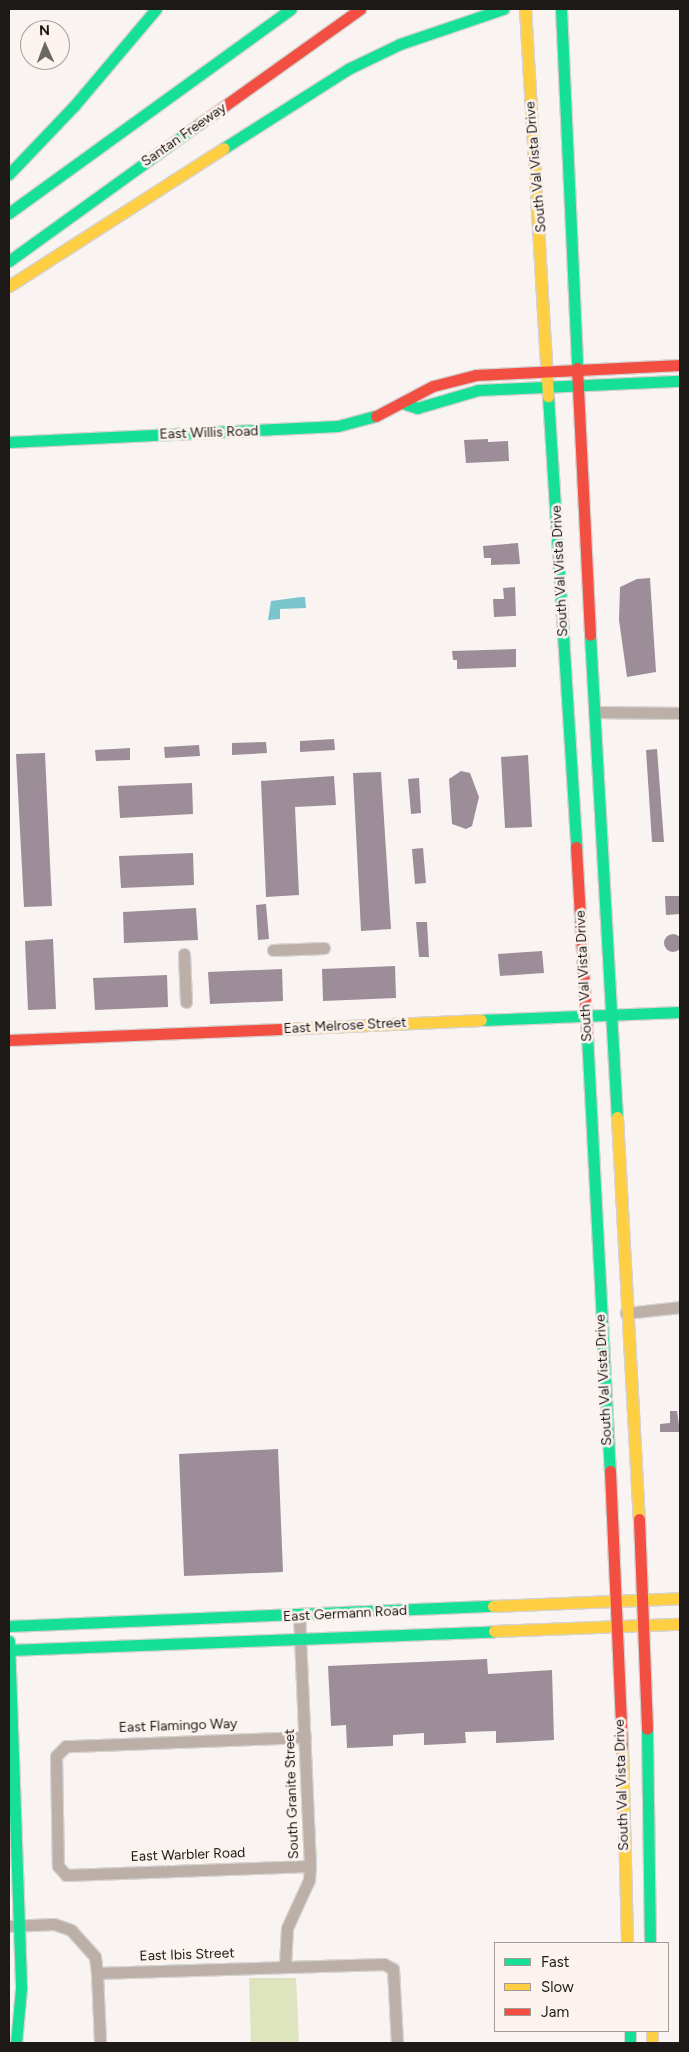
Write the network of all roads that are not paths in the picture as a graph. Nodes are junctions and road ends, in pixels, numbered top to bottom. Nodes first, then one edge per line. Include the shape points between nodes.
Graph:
1 (156, 9) edge
2 (291, 9) edge
3 (360, 9) edge
4 (503, 9) edge
5 (525, 9) edge
6 (561, 9) edge
7 (9, 174) edge
8 (9, 213) edge
9 (9, 261) edge
10 (9, 286) edge
11 (680, 365) edge
12 (576, 369) junction
13 (549, 370) junction
14 (680, 382) edge
15 (577, 386) junction
16 (550, 387) junction
17 (405, 404) junction
18 (9, 442) edge
19 (594, 712) junction
20 (680, 713) edge
21 (568, 714) junction
22 (324, 948) dead end
23 (273, 950) dead end
24 (184, 954) dead end
25 (186, 1002) dead end
26 (680, 1012) edge
27 (610, 1014) junction
28 (586, 1015) junction
29 (9, 1040) edge
30 (680, 1307) edge
31 (626, 1313) junction
32 (601, 1314) junction
33 (680, 1598) edge
34 (643, 1600) junction
35 (616, 1601) junction
36 (299, 1616) junction
37 (680, 1624) edge
38 (9, 1626) edge
39 (645, 1626) junction
40 (617, 1627) junction
41 (9, 1635) edge
42 (301, 1640) junction
43 (9, 1650) edge
44 (305, 1737) junction
45 (649, 1858) junction
46 (624, 1861) junction
47 (310, 1866) junction
48 (66, 1875) joint
49 (14, 1926) edge
50 (627, 1942) edge
51 (650, 1942) edge
52 (285, 1966) junction
53 (97, 1973) junction
54 (16, 2043) edge
55 (100, 2043) edge
56 (397, 2043) edge

1 - 7 main road via 74,106
2 - 8 main road
3 - 9 main road, Santan Freeway
4 - 10 main road via 415,38 348,69
5 - 13 main road, South Val Vista Drive
6 - 12 main road, South Val Vista Drive
11 - 12 main road, East Willis Road
12 - 13 main road, East Willis Road
12 - 15 main road, South Val Vista Drive
13 - 16 main road, South Val Vista Drive
13 - 17 main road, East Willis Road via 456,378 411,396
14 - 15 main road, East Willis Road
15 - 16 main road, East Willis Road
15 - 19 main road, South Val Vista Drive
16 - 17 main road, East Willis Road via 478,390 417,408
16 - 21 main road, South Val Vista Drive
17 - 18 main road, East Willis Road via 338,426
19 - 20 street
19 - 21 main road
19 - 27 main road, South Val Vista Drive
21 - 28 main road, South Val Vista Drive
22 - 23 street
24 - 25 street
26 - 27 main road, East Melrose Street
27 - 28 main road, East Melrose Street
27 - 31 main road, South Val Vista Drive
28 - 29 main road, East Melrose Street
28 - 32 main road, South Val Vista Drive
30 - 31 street
31 - 32 main road
31 - 34 main road, South Val Vista Drive
32 - 35 main road, South Val Vista Drive
33 - 34 main road, East Germann Road
34 - 35 main road, East Germann Road
34 - 39 main road, South Val Vista Drive
35 - 36 main road, East Germann Road
35 - 40 main road, South Val Vista Drive
36 - 38 main road, East Germann Road
36 - 42 street, South Granite Street
37 - 39 main road, East Germann Road
39 - 40 main road, East Germann Road
39 - 45 main road, South Val Vista Drive
40 - 42 main road, East Germann Road
40 - 46 main road, South Val Vista Drive
41 - 43 main road
42 - 43 main road, East Germann Road
42 - 44 street, South Granite Street
43 - 49 main road
44 - 47 street, South Granite Street
44 - 48 street, East Flamingo Way via 66,1746 56,1756 58,1866
45 - 46 main road
45 - 51 main road, South Val Vista Drive
46 - 50 main road, South Val Vista Drive
47 - 48 street, East Warbler Road
47 - 52 street, South Granite Street via 309,1880 287,1928
49 - 53 street via 54,1924 70,1930 95,1957
49 - 54 main road via 21,1997
52 - 53 street, East Ibis Street
52 - 56 street, East Ibis Street via 384,1964 394,1969
53 - 55 street

